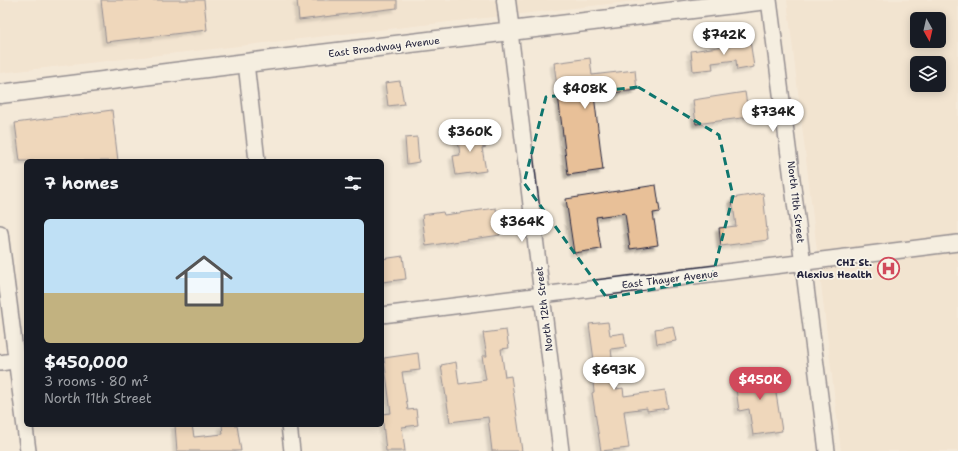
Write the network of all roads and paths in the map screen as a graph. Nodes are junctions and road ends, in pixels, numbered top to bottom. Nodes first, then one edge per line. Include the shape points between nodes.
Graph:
1 (506, 0) edge
2 (768, 0) edge
3 (510, 32) junction
4 (246, 63) junction
5 (0, 94) edge
6 (257, 159) edge
7 (0, 233) edge
8 (958, 243) edge
9 (804, 262) junction
10 (542, 294) junction
11 (384, 315) edge
12 (21, 360) edge
13 (0, 363) edge
14 (24, 399) edge
15 (26, 427) edge
16 (289, 427) edge
17 (28, 451) edge
18 (292, 451) edge
19 (561, 451) edge
20 (827, 451) edge

1 - 3 street, North 12th Street
2 - 3 street, East Broadway Avenue
2 - 9 street, North 11th Street
3 - 4 street, East Broadway Avenue
3 - 10 street, North 12th Street
4 - 5 street, East Broadway Avenue
4 - 6 street
7 - 12 street
8 - 9 street, East Thayer Avenue
9 - 10 street, East Thayer Avenue
9 - 20 street, North 11th Street
10 - 11 street, East Thayer Avenue
10 - 19 street, North 12th Street
12 - 13 street
12 - 14 street
15 - 17 street
16 - 18 street

